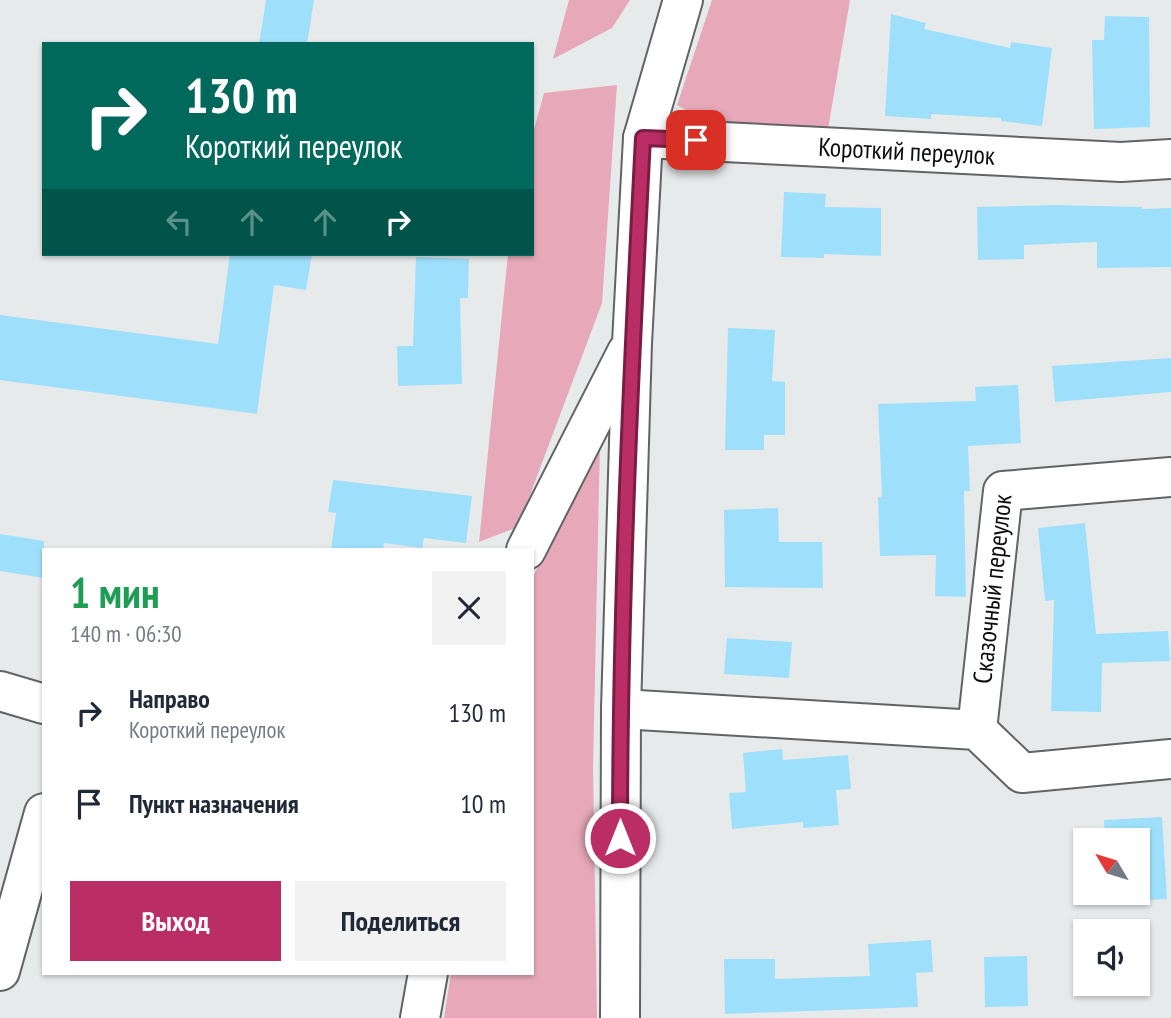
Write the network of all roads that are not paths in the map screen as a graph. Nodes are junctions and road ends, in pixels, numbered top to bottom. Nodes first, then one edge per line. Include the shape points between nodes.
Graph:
1 (683, 0) edge
2 (643, 138) junction
3 (1171, 159) edge
4 (632, 343) junction
5 (1171, 477) edge
6 (527, 548) edge
7 (0, 691) edge
8 (42, 703) edge
9 (621, 709) junction
10 (977, 730) junction
11 (1171, 759) edge
12 (42, 820) edge
13 (0, 971) edge
14 (428, 975) edge
15 (420, 1018) edge
16 (620, 1018) edge

1 - 2 street
2 - 3 street, Короткий переулок via 1108,161
2 - 4 street
4 - 6 street
4 - 9 street
5 - 10 street, Сказочный переулок via 1003,491
7 - 8 street
9 - 10 street
9 - 16 street
10 - 11 street via 1022,773
12 - 13 street
14 - 15 street

